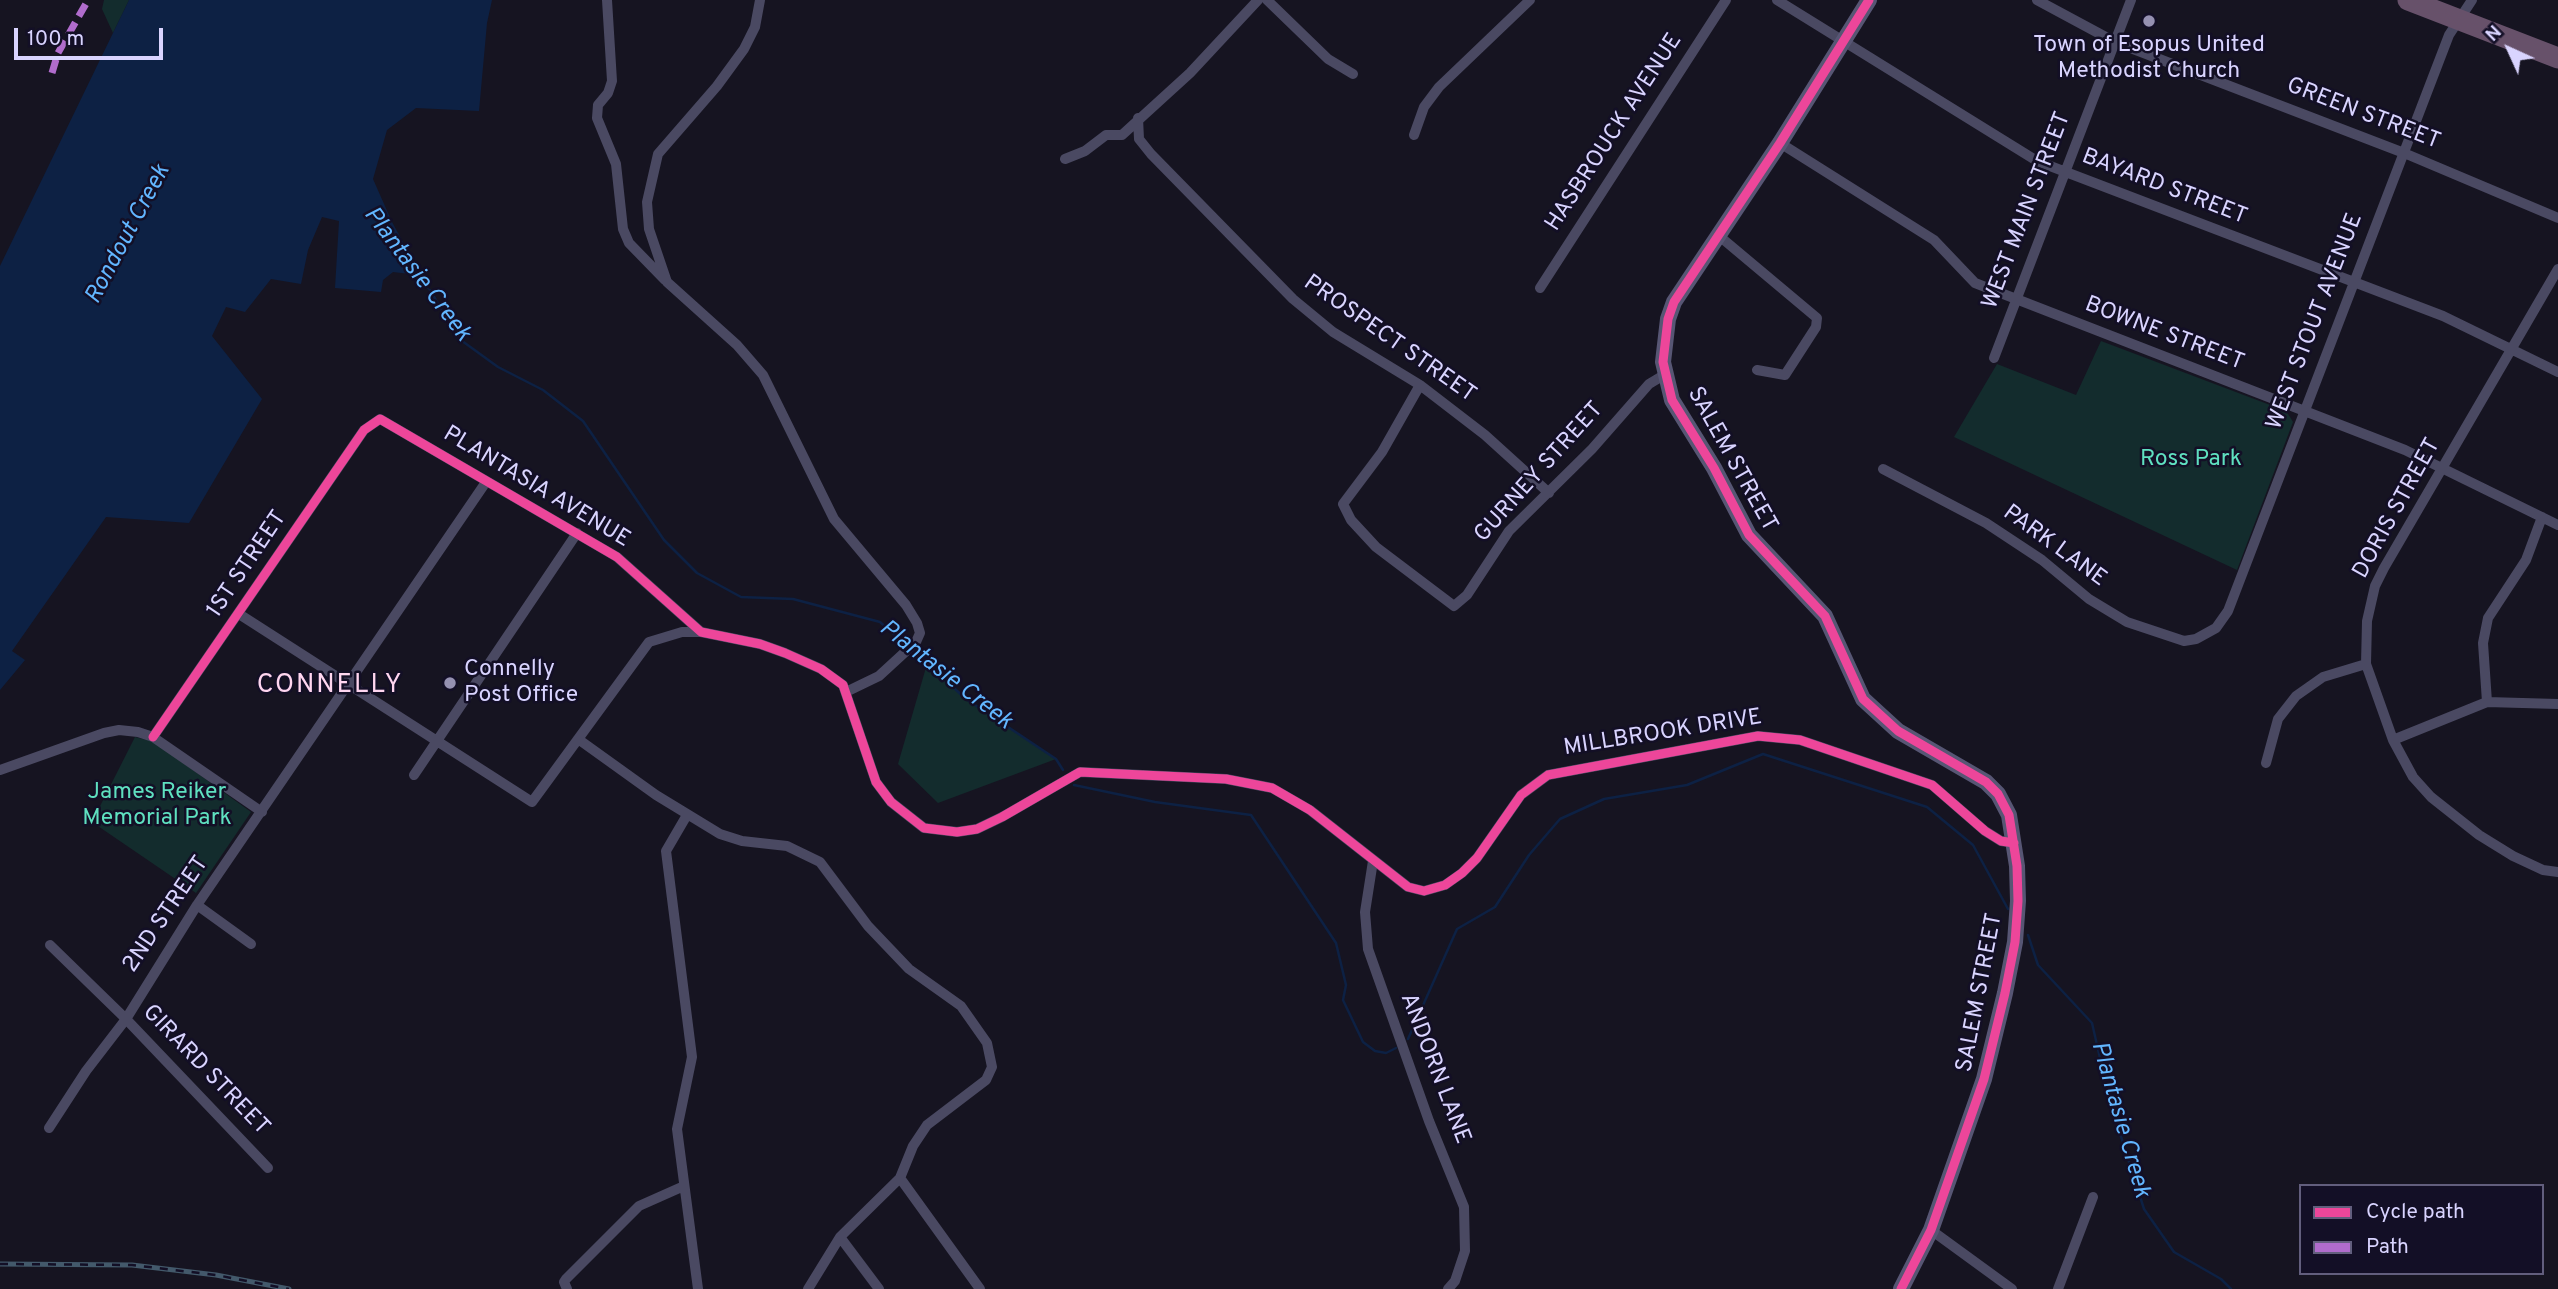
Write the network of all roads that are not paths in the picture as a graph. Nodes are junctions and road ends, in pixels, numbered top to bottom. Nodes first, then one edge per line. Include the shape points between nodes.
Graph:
1 (607, 0) edge
2 (760, 0) edge
3 (1258, 0) edge
4 (1267, 0) edge
5 (1530, 0) edge
6 (1726, 0) edge
7 (1777, 0) edge
8 (1869, 0) edge
9 (2037, 0) edge
10 (2131, 0) edge
11 (2408, 0) edge
12 (2472, 0) edge
13 (2459, 19) junction
14 (2115, 42) junction
15 (1843, 43) junction
16 (2558, 58) edge
17 (1353, 74) dead end
18 (1138, 118) junction
19 (1414, 135) dead end
20 (1780, 143) junction
21 (2404, 153) junction
22 (1065, 159) dead end
23 (2064, 172) junction
24 (2558, 218) edge
25 (1718, 235) junction
26 (2558, 269) edge
27 (667, 282) junction
28 (2354, 282) junction
29 (1539, 288) dead end
30 (2016, 300) junction
31 (2513, 349) junction
32 (1994, 358) dead end
33 (1757, 370) dead end
34 (2558, 372) edge
35 (1664, 375) junction
36 (1420, 385) junction
37 (2303, 412) junction
38 (380, 419) joint
39 (1883, 469) dead end
40 (2443, 469) junction
41 (486, 482) junction
42 (1549, 493) junction
43 (2542, 517) junction
44 (2558, 525) edge
45 (577, 533) junction
46 (239, 614) junction
47 (701, 632) junction
48 (2204, 635) joint
49 (2366, 664) junction
50 (350, 684) junction
51 (848, 691) junction
52 (2487, 702) junction
53 (2558, 704) edge
54 (153, 737) junction
55 (438, 739) junction
56 (578, 739) junction
57 (2393, 740) junction
58 (2266, 764) dead end
59 (0, 770) edge
60 (414, 775) dead end
61 (262, 812) junction
62 (687, 815) junction
63 (2014, 843) junction
64 (1373, 860) junction
65 (2558, 872) edge
66 (197, 905) junction
67 (251, 944) dead end
68 (50, 945) dead end
69 (126, 1018) junction
70 (49, 1128) dead end
71 (268, 1168) dead end
72 (900, 1178) junction
73 (684, 1186) junction
74 (2093, 1196) dead end
75 (1931, 1230) junction
76 (840, 1237) junction
77 (567, 1289) edge
78 (698, 1289) edge
79 (808, 1289) edge
80 (879, 1289) edge
81 (980, 1289) edge
82 (1448, 1289) edge
83 (1901, 1289) edge
84 (2011, 1289) edge
85 (2059, 1289) edge

1 - 27 street via 612,80 598,105 597,118 616,164 623,229 629,243
2 - 27 street via 755,27 744,49 658,154 647,202 653,245
3 - 18 street via 1190,73
4 - 17 street via 1328,59
5 - 19 street via 1439,87 1424,107
6 - 29 street, HASBROUCK AVENUE
7 - 15 street, BAYARD STREET
8 - 15 street, SALEM STREET
9 - 14 street, GREEN STREET
10 - 14 street, WEST MAIN STREET
11 - 13 highway
12 - 13 street, WEST STOUT AVENUE
13 - 16 highway
13 - 21 street, WEST STOUT AVENUE via 2449,34
14 - 21 street, GREEN STREET
14 - 23 street, WEST MAIN STREET
15 - 20 street, SALEM STREET
15 - 23 street, BAYARD STREET via 1996,138
18 - 22 street via 1122,135 1106,135
18 - 36 street, PROSPECT STREET via 1139,139 1250,258 1319,322
20 - 25 street, SALEM STREET
20 - 30 street, BOWNE STREET via 1934,240 1975,283
21 - 24 street, GREEN STREET
21 - 28 street, WEST STOUT AVENUE
23 - 28 street, BAYARD STREET
23 - 30 street, WEST MAIN STREET
25 - 33 street via 1816,318 1816,327 1785,375
25 - 35 street, SALEM STREET via 1668,319
26 - 31 street, DORIS STREET
27 - 51 street via 763,375 834,519 917,623 920,633 916,642 879,676
28 - 31 street, BAYARD STREET
28 - 37 street, WEST STOUT AVENUE
30 - 32 street, WEST MAIN STREET
30 - 37 street, BOWNE STREET
31 - 34 street, BAYARD STREET
31 - 40 street, DORIS STREET
35 - 42 street, GURNEY STREET via 1649,384
35 - 63 street, SALEM STREET via 1672,400 1749,535 1825,616 1863,699 1899,731 1986,782 2004,805
36 - 42 street, PROSPECT STREET
36 - 42 street, GURNEY STREET via 1382,452 1344,500 1344,508 1376,547 1454,606 1467,595 1509,531
37 - 40 street, BOWNE STREET
37 - 48 street, WEST STOUT AVENUE via 2228,611 2216,628
38 - 41 street, PLANTASIA AVENUE
38 - 46 street, 1ST STREET via 365,430
39 - 48 street, PARK LANE via 1986,523 2127,622 2184,641
40 - 43 street, BOWNE STREET
40 - 49 street, DORIS STREET via 2375,586 2367,621
41 - 45 street, PLANTASIA AVENUE
41 - 50 street, 2ND STREET
43 - 44 street, BOWNE STREET
43 - 52 street via 2526,560 2496,603 2484,631
45 - 47 street, PLANTASIA AVENUE via 617,557
45 - 55 street
46 - 50 street
46 - 54 street, 1ST STREET
47 - 51 street via 785,653 821,669
47 - 56 street via 682,632 649,642
49 - 57 street, DORIS STREET
49 - 58 street via 2323,677 2296,696 2278,719
50 - 55 street
50 - 61 street, 2ND STREET
51 - 64 street, MILLBROOK DRIVE via 876,782 891,802 925,828 976,829 1080,772 1226,779 1272,788 1310,810
52 - 53 street
52 - 57 street
54 - 59 street via 120,730
54 - 61 street
55 - 56 street via 532,802
55 - 60 street
56 - 62 street
57 - 65 street, DORIS STREET via 2413,777 2449,813 2513,856
61 - 66 street, 2ND STREET
62 - 72 street via 731,837 787,846 811,855 830,872 895,956 961,1006 978,1027 992,1058 986,1080 927,1125
62 - 73 street via 666,851 692,1057 677,1129
63 - 64 street, MILLBROOK DRIVE via 1985,831 1932,785 1800,740 1758,736 1548,775 1521,795 1477,858 1445,886 1416,891
63 - 75 street, SALEM STREET via 2017,928 2005,993 1984,1079
64 - 82 street, ANDORN LANE via 1364,912 1368,949 1464,1207 1465,1251
66 - 67 street
66 - 69 street, 2ND STREET
68 - 69 street, GIRARD STREET
69 - 70 street, 2ND STREET
69 - 71 street, GIRARD STREET
72 - 76 street
72 - 81 street
73 - 77 street via 639,1206 566,1279
73 - 78 street
74 - 85 street
75 - 83 street, SALEM STREET
75 - 84 street
76 - 79 street
76 - 80 street

